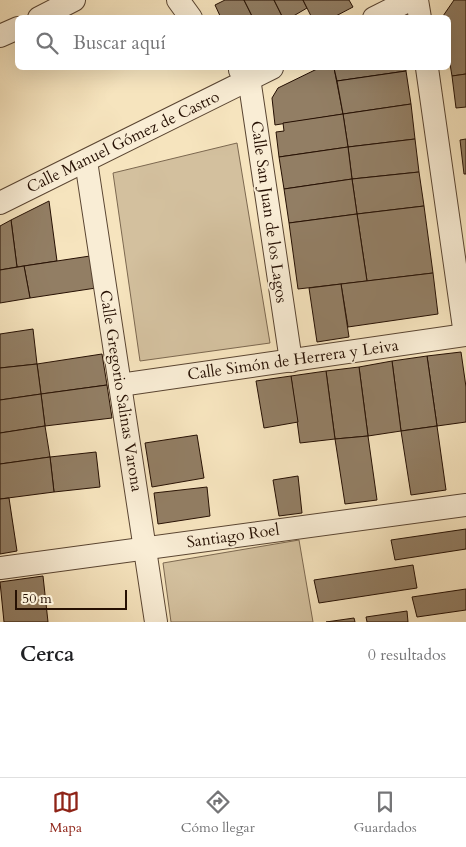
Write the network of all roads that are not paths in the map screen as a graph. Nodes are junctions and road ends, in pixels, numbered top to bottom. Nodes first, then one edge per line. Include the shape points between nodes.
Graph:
1 (74, 0) edge
2 (178, 0) edge
3 (410, 0) edge
4 (417, 0) edge
5 (44, 15) edge
6 (189, 15) edge
7 (380, 15) edge
8 (420, 15) edge
9 (15, 29) edge
10 (0, 36) edge
11 (261, 70) edge
12 (427, 70) edge
13 (244, 73) edge
14 (86, 161) junction
15 (0, 202) edge
16 (465, 335) edge
17 (291, 362) junction
18 (120, 385) junction
19 (466, 505) edge
20 (145, 548) junction
21 (0, 568) edge
22 (156, 622) edge

1 - 5 street
2 - 6 street
3 - 7 street
4 - 8 street
9 - 10 street
11 - 13 street, Calle Manuel Gómez de Castro
12 - 16 street
13 - 14 street, Calle Manuel Gómez de Castro
13 - 17 street, Calle San Juan de los Lagos
14 - 15 street, Calle Manuel Gómez de Castro
14 - 18 street, Calle Gregorio Salinas Varona
16 - 17 street, Calle Simón de Herrera y Leiva
17 - 18 street, Calle Simón de Herrera y Leiva
18 - 20 street, Calle Gregorio Salinas Varona
19 - 20 street, Santiago Roel
20 - 21 street, Santiago Roel
20 - 22 street, Calle Gregorio Salinas Varona

